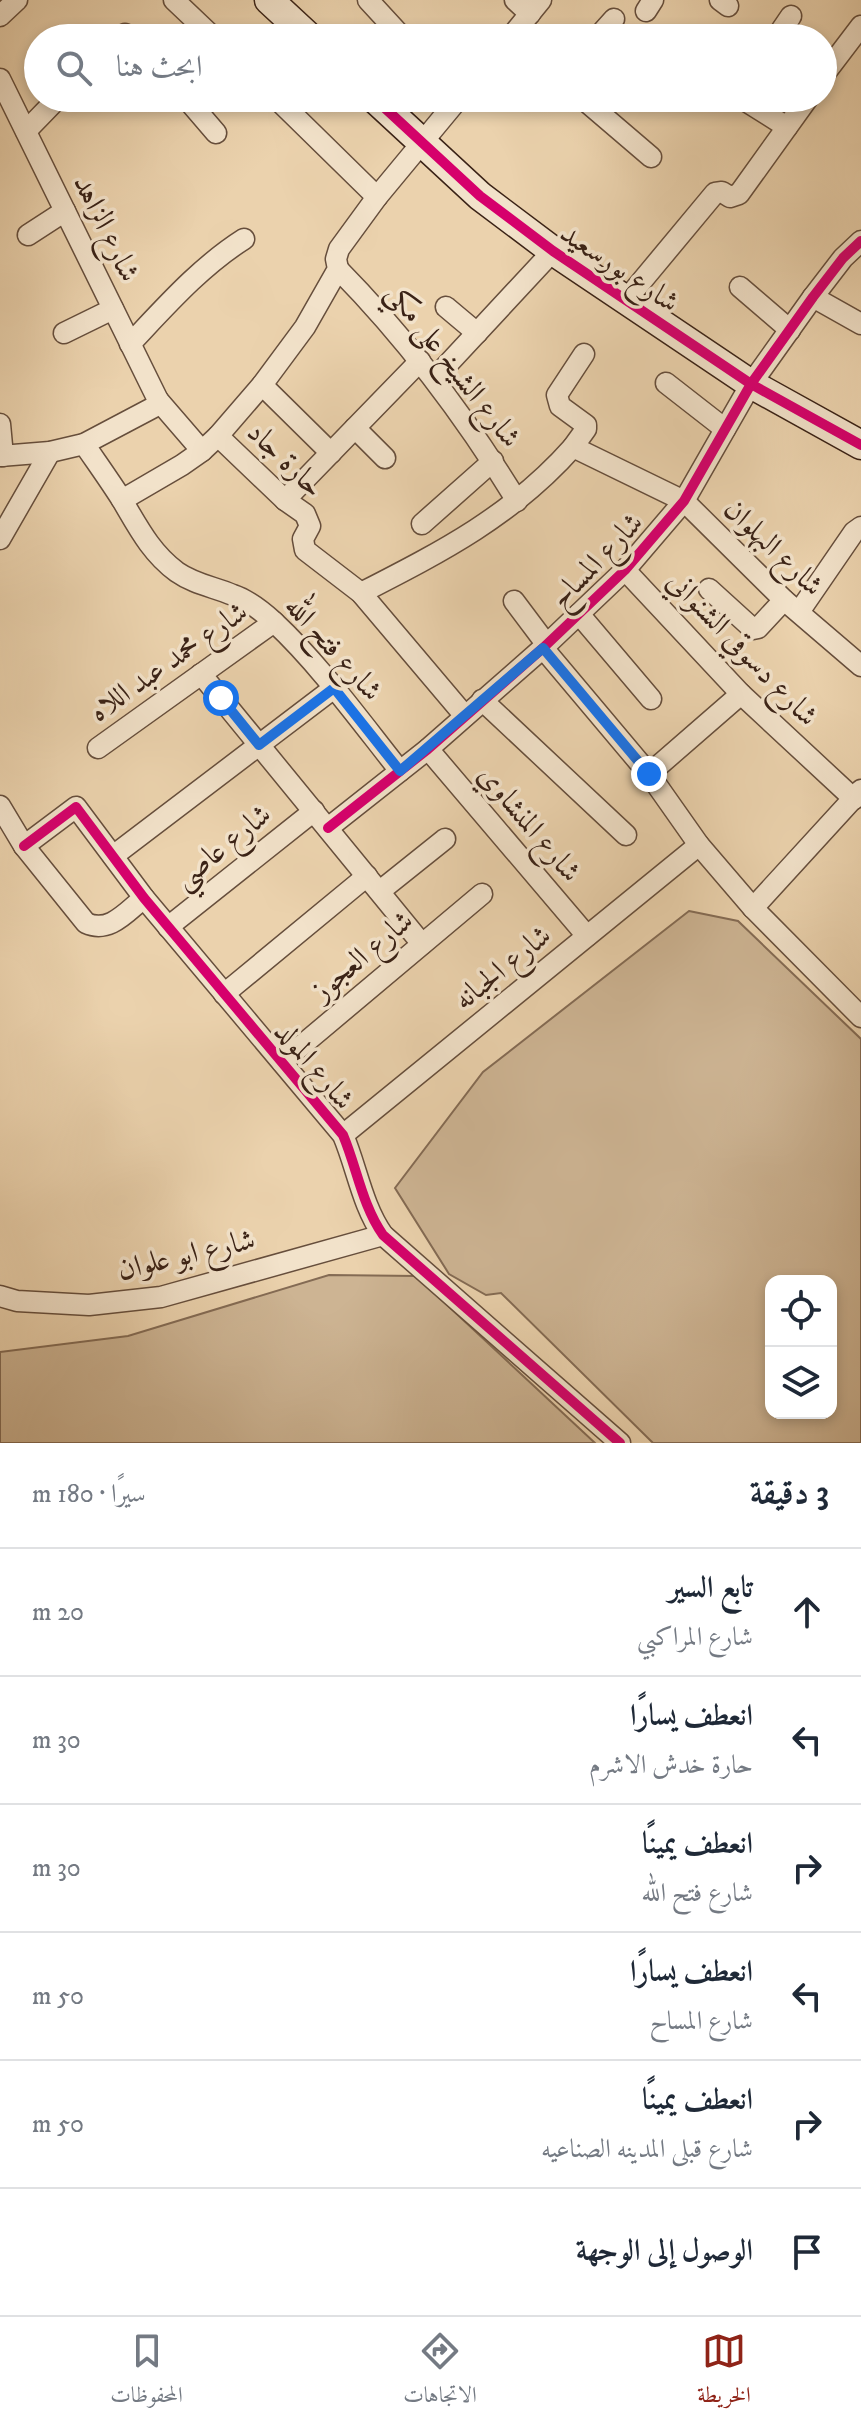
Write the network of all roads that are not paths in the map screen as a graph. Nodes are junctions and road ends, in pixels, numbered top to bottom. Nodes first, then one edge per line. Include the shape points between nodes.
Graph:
1 (17, 0) edge
2 (174, 0) edge
3 (269, 0) edge
4 (368, 0) edge
5 (529, 5) edge
6 (0, 16) edge
7 (791, 16) dead end
8 (614, 19) dead end
9 (199, 24) edge
10 (295, 24) edge
11 (390, 24) edge
12 (518, 24) edge
13 (610, 24) edge
14 (786, 24) edge
15 (861, 26) edge
16 (837, 58) edge
17 (0, 79) edge
18 (44, 112) edge
19 (198, 112) edge
20 (290, 112) edge
21 (389, 112) edge
22 (446, 112) edge
23 (598, 112) edge
24 (763, 112) edge
25 (798, 112) edge
26 (787, 127) junction
27 (26, 131) junction
28 (216, 133) dead end
29 (421, 142) junction
30 (651, 157) dead end
31 (377, 197) junction
32 (65, 211) junction
33 (28, 235) dead end
34 (244, 239) dead end
35 (861, 241) edge
36 (553, 251) junction
37 (338, 269) junction
38 (740, 287) dead end
39 (813, 297) junction
40 (626, 300) junction
41 (446, 307) dead end
42 (113, 309) junction
43 (861, 324) edge
44 (790, 330) junction
45 (64, 333) dead end
46 (477, 333) junction
47 (130, 344) junction
48 (584, 354) dead end
49 (420, 361) junction
50 (434, 379) junction
51 (666, 383) dead end
52 (751, 384) junction
53 (262, 385) junction
54 (158, 402) junction
55 (0, 424) edge
56 (355, 428) junction
57 (725, 429) junction
58 (218, 436) junction
59 (84, 444) junction
60 (861, 445) edge
61 (573, 447) junction
62 (202, 451) junction
63 (50, 452) junction
64 (331, 453) junction
65 (2, 456) edge
66 (385, 458) dead end
67 (493, 461) junction
68 (122, 500) junction
69 (285, 500) junction
70 (517, 501) junction
71 (684, 501) junction
72 (6, 522) edge
73 (422, 524) dead end
74 (861, 527) edge
75 (0, 539) edge
76 (625, 570) junction
77 (709, 589) dead end
78 (361, 593) junction
79 (514, 601) dead end
80 (791, 606) junction
81 (579, 614) junction
82 (274, 622) junction
83 (545, 646) junction
84 (859, 661) edge
85 (201, 674) junction
86 (334, 688) junction
87 (741, 694) junction
88 (651, 699) dead end
89 (482, 700) junction
90 (465, 716) junction
91 (259, 745) junction
92 (98, 748) dead end
93 (428, 749) junction
94 (400, 771) junction
95 (649, 774) junction
96 (857, 795) edge
97 (0, 806) edge
98 (314, 811) junction
99 (328, 828) junction
100 (626, 835) dead end
101 (445, 839) dead end
102 (699, 845) junction
103 (24, 846) junction
104 (113, 856) junction
105 (373, 884) junction
106 (482, 894) dead end
107 (144, 898) junction
108 (753, 908) junction
109 (168, 927) junction
110 (587, 936) junction
111 (422, 944) junction
112 (224, 994) junction
113 (861, 1017) edge
114 (282, 1062) junction
115 (343, 1135) junction
116 (383, 1235) junction
117 (0, 1296) edge
118 (620, 1443) edge

1 - 6 street
2 - 9 street
3 - 10 street
4 - 11 street
5 - 12 street
7 - 14 street
8 - 13 street
15 - 16 street
17 - 27 street, شارع الزاهد
18 - 27 street
19 - 28 street
20 - 31 street
21 - 29 street, شارع بورسعيد
22 - 29 street
23 - 30 street
24 - 26 street
25 - 26 street
26 - 40 street via 739,194 715,193
27 - 32 street, شارع الزاهد
29 - 31 street
29 - 36 street, شارع بورسعيد via 480,196
31 - 37 street via 339,249
32 - 33 street
32 - 42 street, شارع الزاهد
34 - 47 street via 199,272
35 - 39 street, شارع المساح
36 - 40 street, شارع بورسعيد
36 - 46 street
37 - 49 street, شارع الشيخ على مكي
37 - 53 street via 305,327
38 - 44 street
39 - 43 street
39 - 44 street, شارع المساح
40 - 52 street, شارع بورسعيد
41 - 46 street
42 - 45 street
42 - 47 street, شارع الزاهد
44 - 52 street, شارع المساح
46 - 50 street
47 - 54 street, شارع الزاهد
48 - 61 street via 557,395 560,406 585,423
49 - 50 street, شارع الشيخ على مكي
49 - 56 street
50 - 67 street, شارع الشيخ على مكي
51 - 57 street
52 - 57 street, شارع المساح
52 - 60 street, شارع بورسعيد
53 - 58 street
53 - 64 street
54 - 59 street
54 - 62 street, شارع الزاهد
55 - 65 street
56 - 64 street
56 - 66 street
57 - 71 street, شارع المساح
58 - 62 street
58 - 69 street, حارة جاد
59 - 63 street
59 - 68 street, شارع فتح الله
61 - 70 street
61 - 71 street, شارع البهلوان
62 - 68 street
63 - 65 street
63 - 72 street
64 - 69 street
67 - 70 street, شارع الشيخ على مكي
67 - 73 street
68 - 82 street, شارع فتح الله via 156,554 179,573 234,595
69 - 78 street, حارة جاد via 308,518 305,550
70 - 78 street via 456,543
71 - 76 street, شارع المساح
71 - 80 street, شارع البهلوان
72 - 75 street
74 - 80 street
76 - 81 street, شارع المساح
76 - 87 street, شارع دسوقي الشنواني
77 - 80 street via 753,629
78 - 90 street
79 - 83 street
80 - 84 street, شارع البهلوان
81 - 83 street, شارع المساح
81 - 88 street
82 - 85 street, شارع محمد عبد اللاه
82 - 86 street, شارع فتح الله
83 - 89 street, شارع المساح
83 - 95 street
85 - 91 street
85 - 92 street, شارع محمد عبد اللاه
86 - 91 street
86 - 94 street, شارع فتح الله
87 - 95 street
87 - 96 street, شارع دسوقي الشنواني
89 - 90 street, شارع المساح
89 - 100 street
90 - 93 street, شارع المساح
91 - 98 street
91 - 104 street
93 - 94 street, شارع المساح
93 - 110 street, شارع المنشاوي
94 - 99 street, شارع المساح
95 - 102 street
96 - 108 street
97 - 103 street
98 - 99 street
98 - 109 street, شارع عاصي
99 - 105 street
101 - 105 street
102 - 108 street
102 - 110 street, شارع الجبانه
103 - 104 street, شارع المولد via 76,807
103 - 107 street via 92,926 111,924
104 - 107 street, شارع المولد
105 - 111 street
105 - 112 street
106 - 111 street, شارع العجوز
107 - 109 street, شارع المولد
108 - 113 street
109 - 112 street, شارع المولد
110 - 115 street, شارع الجبانه
111 - 114 street, شارع العجوز
112 - 114 street, شارع المولد
114 - 115 street, شارع المولد
115 - 116 street, شارع المولد via 371,1218
116 - 117 street, شارع ابو علوان via 161,1297 89,1305
116 - 118 street, شارع المولد

